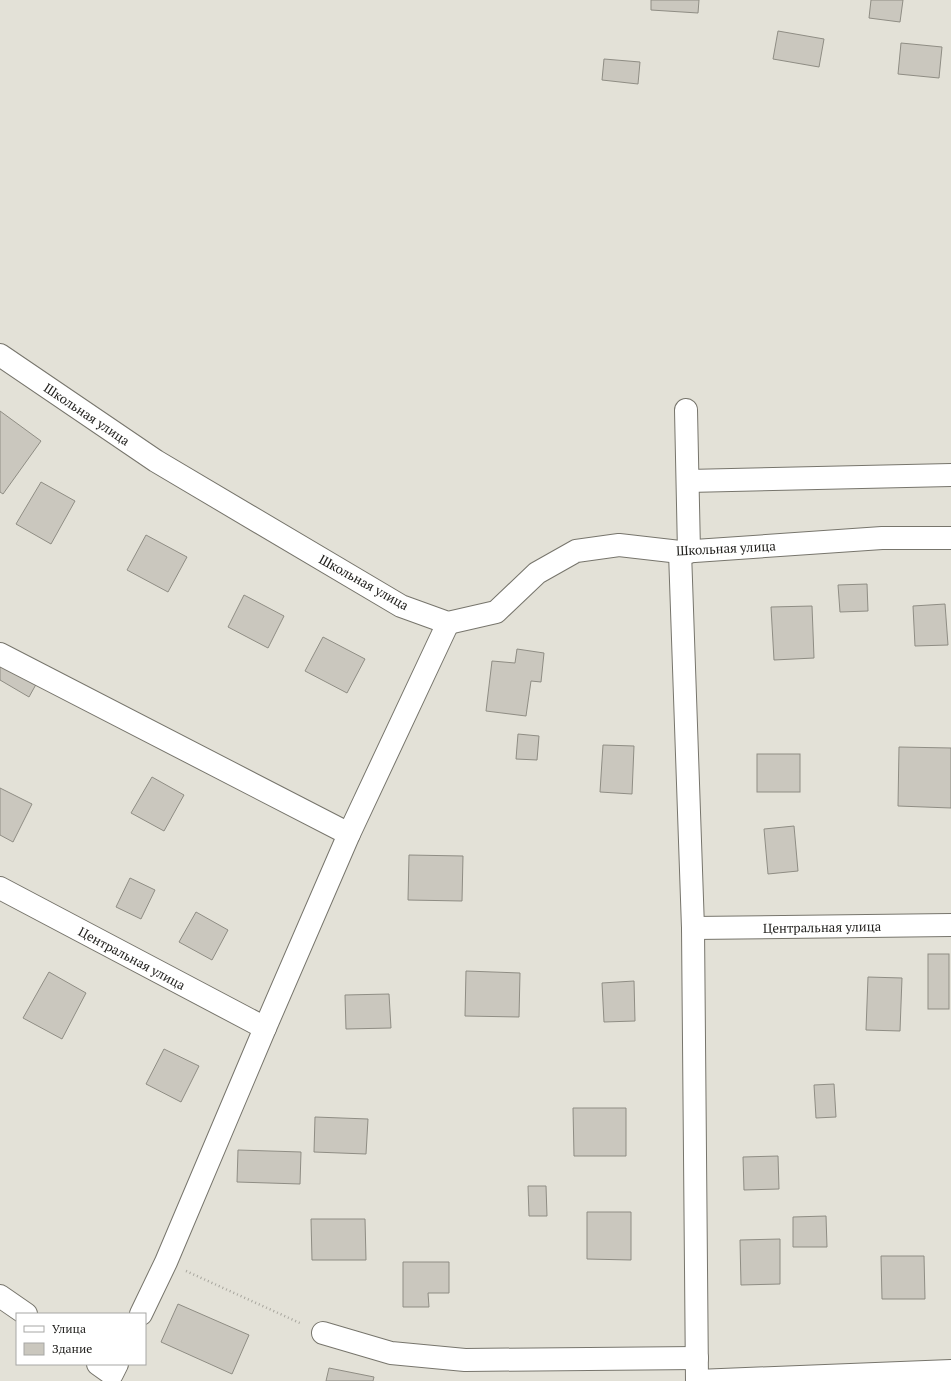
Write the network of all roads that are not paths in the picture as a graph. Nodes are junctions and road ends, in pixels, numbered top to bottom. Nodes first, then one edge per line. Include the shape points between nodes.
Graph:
1 (0, 355) edge
2 (686, 410) dead end
3 (951, 475) edge
4 (688, 481) junction
5 (951, 538) edge
6 (685, 552) junction
7 (448, 623) junction
8 (0, 654) edge
9 (349, 834) junction
10 (0, 888) edge
11 (951, 925) edge
12 (693, 928) junction
13 (265, 1028) junction
14 (0, 1296) edge
15 (25, 1313) edge
16 (141, 1313) edge
17 (323, 1333) road end
18 (697, 1358) junction
19 (99, 1365) edge
20 (116, 1365) edge
21 (951, 1371) edge
22 (697, 1381) edge

1 - 7 street, Школьная улица via 156,461 400,606
2 - 4 street
3 - 4 street
4 - 6 street
5 - 6 street, Школьная улица via 882,538
6 - 7 street, Школьная улица via 619,545 576,551 537,573 496,612
6 - 12 street
7 - 9 street
8 - 9 street
9 - 13 street
10 - 13 street, Центральная улица
11 - 12 street, Центральная улица
12 - 18 street
13 - 16 street via 166,1262
14 - 15 street
17 - 18 street via 391,1353 465,1360
18 - 22 street
19 - 20 street via 112,1374
21 - 22 street

